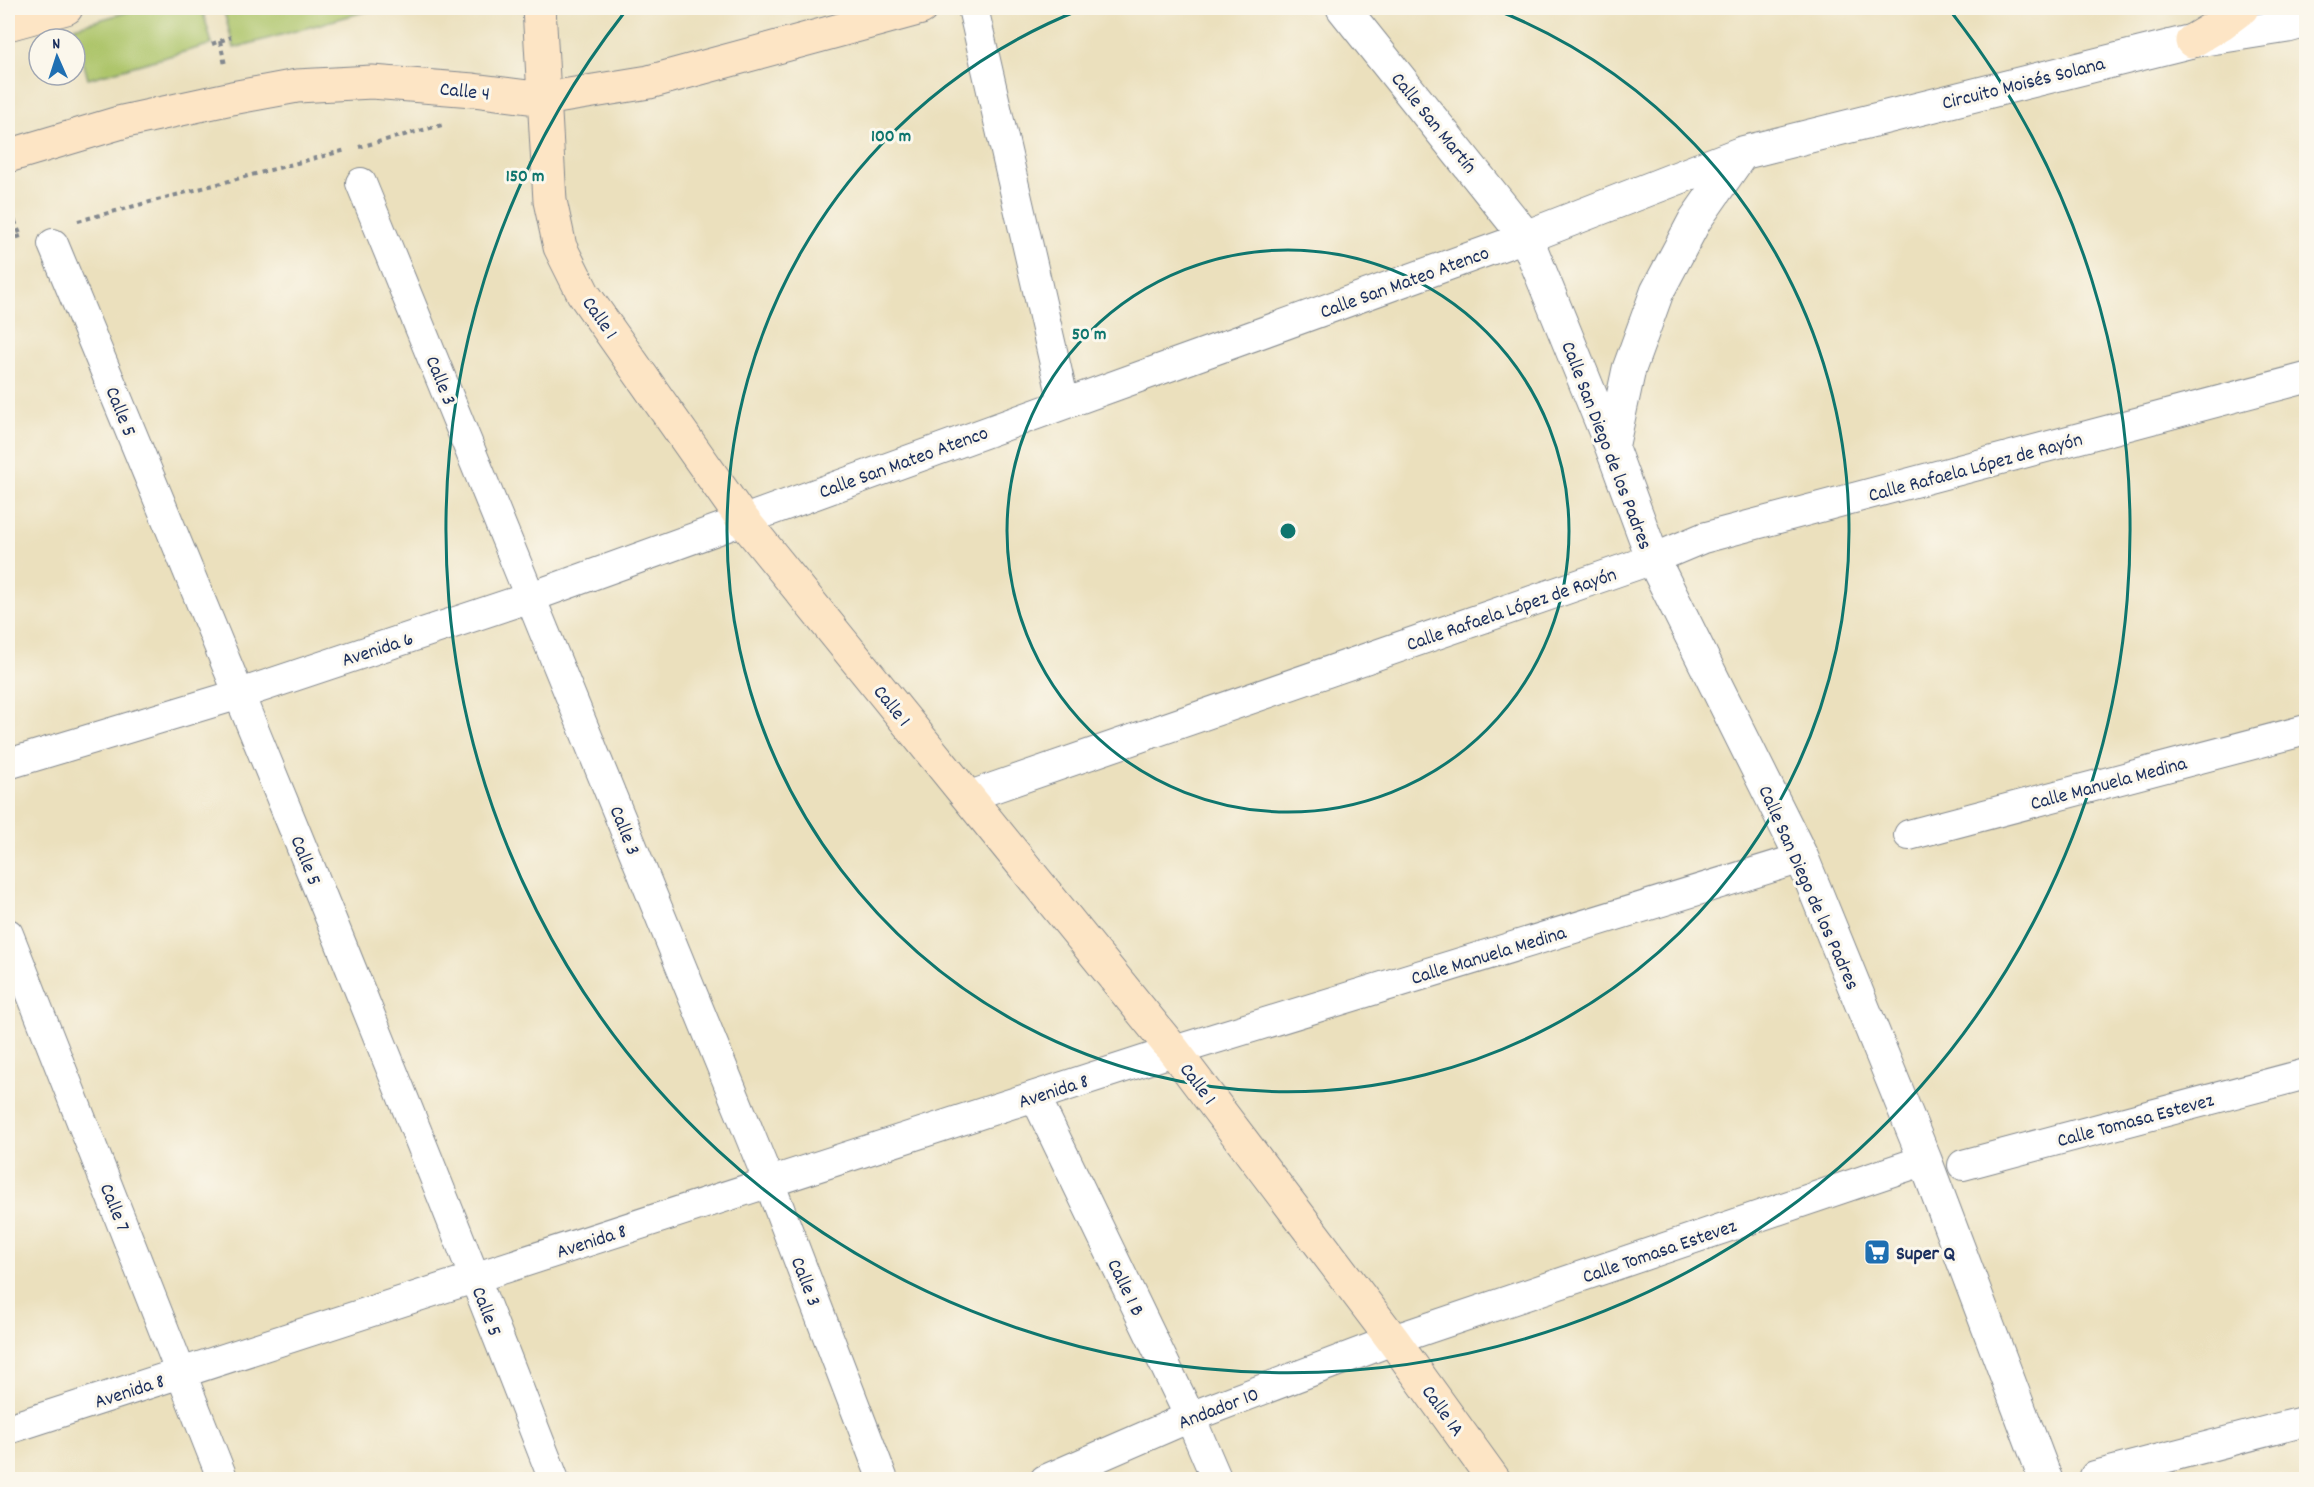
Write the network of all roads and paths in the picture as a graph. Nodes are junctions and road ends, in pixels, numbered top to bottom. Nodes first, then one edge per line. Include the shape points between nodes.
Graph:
1 (66, 8) edge
2 (539, 8) edge
3 (921, 8) edge
4 (973, 8) edge
5 (1343, 8) edge
6 (2242, 8) edge
7 (2307, 21) edge
8 (8, 24) edge
9 (231, 37) dead end
10 (2192, 41) junction
11 (212, 44) dead end
12 (544, 99) junction
13 (453, 122) dead end
14 (1742, 153) junction
15 (8, 156) edge
16 (361, 183) dead end
17 (77, 221) dead end
18 (1526, 237) junction
19 (42, 239) joint
20 (8, 240) edge
21 (2307, 378) edge
22 (1064, 403) junction
23 (1612, 448) junction
24 (743, 520) junction
25 (1653, 559) junction
26 (531, 597) junction
27 (240, 694) junction
28 (2307, 730) edge
29 (8, 764) edge
30 (966, 797) junction
31 (1909, 835) dead end
32 (1802, 858) junction
33 (8, 934) edge
34 (1174, 1051) junction
35 (2307, 1074) edge
36 (1035, 1096) junction
37 (1925, 1160) junction
38 (1963, 1165) dead end
39 (769, 1182) junction
40 (475, 1278) junction
41 (1394, 1340) junction
42 (182, 1372) junction
43 (1190, 1418) junction
44 (2307, 1421) edge
45 (8, 1429) edge
46 (2095, 1476) dead end
47 (223, 1479) edge
48 (554, 1479) edge
49 (883, 1479) edge
50 (1045, 1479) edge
51 (1217, 1479) edge
52 (1494, 1479) edge
53 (2046, 1479) edge

1 - 8 main road
2 - 12 main road, Calle 1
3 - 12 main road, Calle 4 via 649,82
4 - 22 street
5 - 18 street, Calle San Martín
6 - 10 main road
7 - 10 street, Circuito Moisés Solana
9 - 11 path
10 - 14 street, Circuito Moisés Solana
12 - 15 main road, Calle 4 via 372,82 297,86 122,122
12 - 24 main road, Calle 1 via 550,201 560,248 583,293
13 - 17 path
14 - 18 street, Calle San Mateo Atenco
14 - 23 street via 1695,220 1657,292 1629,369
16 - 26 street, Calle 3
18 - 22 street, Calle San Mateo Atenco
18 - 23 street, Calle San Diego de los Padres
19 - 20 path
19 - 27 street, Calle 5
21 - 25 street, Calle Rafaela López de Rayón via 1702,538
22 - 24 street, Calle San Mateo Atenco
23 - 25 street, Calle San Diego de los Padres
24 - 26 street, Avenida 6
24 - 30 main road, Calle 1
25 - 30 street, Calle Rafaela López de Rayón
25 - 32 street, Calle San Diego de los Padres
26 - 27 street, Avenida 6
26 - 39 street, Calle 3
27 - 29 street, Avenida 6
27 - 40 street, Calle 5
28 - 31 street, Calle Manuela Medina
30 - 34 main road, Calle 1
32 - 34 street, Calle Manuela Medina
32 - 37 street, Calle San Diego de los Padres
33 - 42 street, Calle 7
34 - 36 street, Avenida 8
34 - 41 main road, Calle 1
35 - 38 street, Calle Tomasa Estevez
36 - 39 street, Avenida 8
36 - 43 street, Calle 1 B
37 - 41 street, Calle Tomasa Estevez
37 - 53 street, Calle San Diego de los Padres
39 - 40 street, Avenida 8
39 - 49 street, Calle 3
40 - 42 street, Avenida 8
40 - 48 street, Calle 5
41 - 43 street, Andador 10
41 - 52 main road, Calle 1A
42 - 45 street, Avenida 8
42 - 47 street, Calle 7
43 - 50 street, Andador 10
43 - 51 street, Calle 1 B
44 - 46 street

